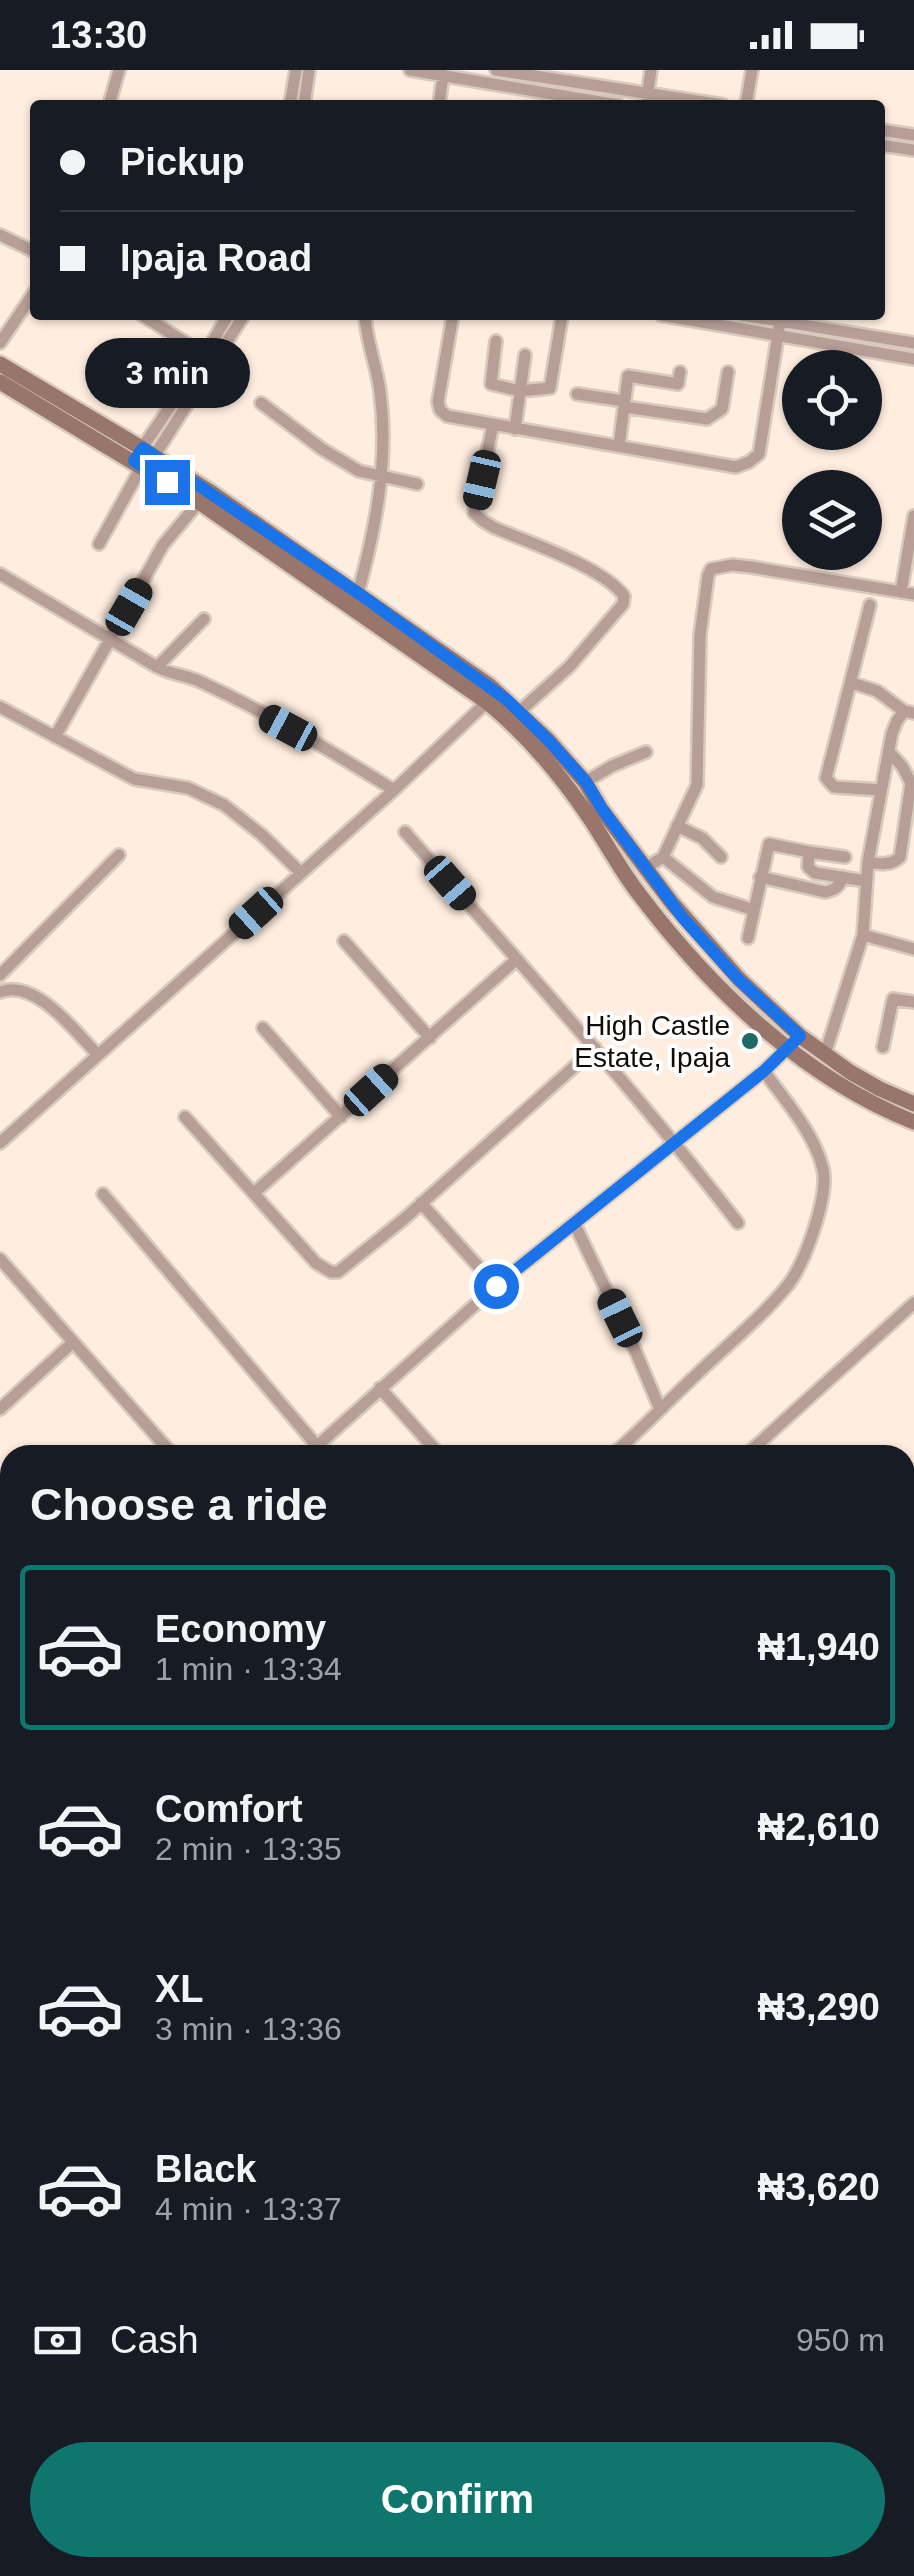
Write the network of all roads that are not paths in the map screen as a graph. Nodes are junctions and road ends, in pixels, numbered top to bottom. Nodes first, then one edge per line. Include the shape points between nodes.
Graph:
1 (119, 70) edge
2 (296, 70) edge
3 (310, 70) edge
4 (410, 70) edge
5 (496, 70) edge
6 (651, 70) edge
7 (752, 70) edge
8 (443, 75) junction
9 (570, 76) edge
10 (646, 99) edge
11 (110, 100) edge
12 (291, 100) edge
13 (305, 100) edge
14 (439, 100) edge
15 (589, 100) edge
16 (747, 100) edge
17 (885, 131) edge
18 (914, 135) edge
19 (885, 146) edge
20 (914, 150) edge
21 (4, 238) edge
22 (30, 250) edge
23 (0, 252) edge
24 (30, 299) edge
25 (150, 320) edge
26 (225, 320) edge
27 (241, 320) edge
28 (366, 320) edge
29 (452, 320) edge
30 (561, 320) edge
31 (689, 320) edge
32 (769, 320) edge
33 (780, 322) junction
34 (777, 336) junction
35 (496, 341) dead end
36 (914, 343) edge
37 (0, 344) edge
38 (205, 355) junction
39 (525, 356) dead end
40 (914, 359) edge
41 (0, 364) edge
42 (680, 372) dead end
43 (728, 372) dead end
44 (0, 382) edge
45 (520, 391) junction
46 (578, 394) dead end
47 (261, 403) dead end
48 (624, 404) junction
49 (494, 426) junction
50 (515, 429) junction
51 (619, 446) junction
52 (144, 460) junction
53 (381, 477) junction
54 (417, 484) dead end
55 (199, 502) junction
56 (914, 516) edge
57 (99, 544) dead end
58 (0, 574) edge
59 (358, 593) junction
60 (908, 593) edge
61 (870, 605) dead end
62 (204, 619) dead end
63 (111, 640) junction
64 (157, 667) junction
65 (852, 684) junction
66 (487, 702) junction
67 (0, 707) edge
68 (520, 711) junction
69 (909, 712) edge
70 (54, 737) junction
71 (646, 752) dead end
72 (890, 752) junction
73 (586, 782) junction
74 (394, 790) junction
75 (881, 790) junction
76 (677, 826) junction
77 (405, 832) dead end
78 (810, 852) junction
79 (119, 854) dead end
80 (663, 857) junction
81 (845, 857) dead end
82 (721, 858) dead end
83 (868, 862) junction
84 (646, 868) junction
85 (300, 872) junction
86 (760, 877) junction
87 (843, 877) junction
88 (866, 880) junction
89 (754, 910) junction
90 (863, 935) junction
91 (748, 938) dead end
92 (344, 941) dead end
93 (914, 949) edge
94 (517, 960) junction
95 (0, 975) edge
96 (0, 992) edge
97 (914, 1002) edge
98 (262, 1028) dead end
99 (430, 1038) junction
100 (794, 1042) junction
101 (595, 1048) junction
102 (882, 1048) dead end
103 (97, 1054) junction
104 (825, 1054) junction
105 (764, 1071) junction
106 (914, 1104) edge
107 (341, 1116) junction
108 (185, 1117) dead end
109 (914, 1122) edge
110 (674, 1141) junction
111 (0, 1143) edge
112 (254, 1193) junction
113 (103, 1194) dead end
114 (421, 1203) junction
115 (738, 1223) dead end
116 (574, 1225) junction
117 (0, 1259) edge
118 (496, 1286) junction
119 (914, 1304) edge
120 (72, 1342) junction
121 (380, 1388) junction
122 (660, 1408) junction
123 (0, 1409) edge
124 (163, 1445) edge
125 (308, 1445) edge
126 (317, 1445) edge
127 (431, 1445) edge
128 (624, 1445) edge
129 (757, 1445) edge

1 - 11 street
2 - 12 street
3 - 13 street
4 - 8 street
5 - 9 street
6 - 10 street
7 - 16 street
8 - 14 street
8 - 15 street
9 - 10 street
17 - 18 street
19 - 20 street
21 - 22 street
21 - 23 street
24 - 37 street
25 - 38 street
26 - 38 street
27 - 52 street
28 - 53 street via 380,388
29 - 49 street via 440,410
30 - 45 street via 550,388
31 - 34 street
32 - 33 street
33 - 34 street
33 - 36 street
34 - 40 street
34 - 51 street via 759,454 749,462 736,466
35 - 45 street via 491,384
38 - 52 street
39 - 45 street
41 - 52 main road
42 - 48 street via 678,384 628,376
43 - 48 street via 722,409 707,420
44 - 52 main road
45 - 50 street
46 - 48 street
47 - 53 street via 322,449
48 - 51 street
49 - 50 street
49 - 68 street via 474,513 587,568 624,596 570,666
50 - 51 street
52 - 55 main road
52 - 57 street
52 - 59 main road
53 - 54 street
53 - 59 street
55 - 63 street via 163,545
55 - 66 main road
56 - 60 street
58 - 63 street
59 - 68 main road
60 - 76 street via 751,567 711,569 700,635 697,786
61 - 65 street
62 - 64 street
63 - 64 street
63 - 70 street
64 - 74 street via 318,743
65 - 69 street
65 - 75 street via 826,778 834,787
66 - 74 street
66 - 100 main road via 556,771 678,942 726,992
67 - 70 street
68 - 73 main road
69 - 72 street via 896,720
70 - 85 street via 134,779 188,788 224,805
71 - 73 street
72 - 75 street
72 - 83 street via 911,784 900,857
73 - 84 main road
74 - 85 street
75 - 83 street
76 - 80 street
76 - 82 street
77 - 94 street
78 - 81 street
78 - 86 street via 769,844
78 - 87 street via 808,868
79 - 95 street
80 - 84 street
80 - 89 street via 713,897
83 - 88 street
84 - 100 main road
85 - 103 street
86 - 87 street via 825,892
86 - 89 street
87 - 88 street
88 - 90 street
89 - 91 street
90 - 93 street
90 - 104 street
92 - 99 street
94 - 99 street
94 - 101 street
96 - 103 street via 9,988 38,997
97 - 102 street via 893,998
98 - 107 street
99 - 107 street
100 - 104 main road
100 - 105 street
100 - 109 main road via 816,1069
101 - 110 street
101 - 114 street
103 - 111 street
104 - 106 main road
105 - 110 street
105 - 122 street via 809,1135 823,1171 813,1233 789,1284
107 - 112 street
108 - 112 street
110 - 115 street
110 - 116 street
112 - 114 street via 316,1263 335,1272
113 - 125 street
114 - 118 street
116 - 118 street
116 - 122 street
117 - 120 street
118 - 121 street
119 - 129 street
120 - 123 street
120 - 124 street
121 - 126 street
121 - 127 street
122 - 128 street

